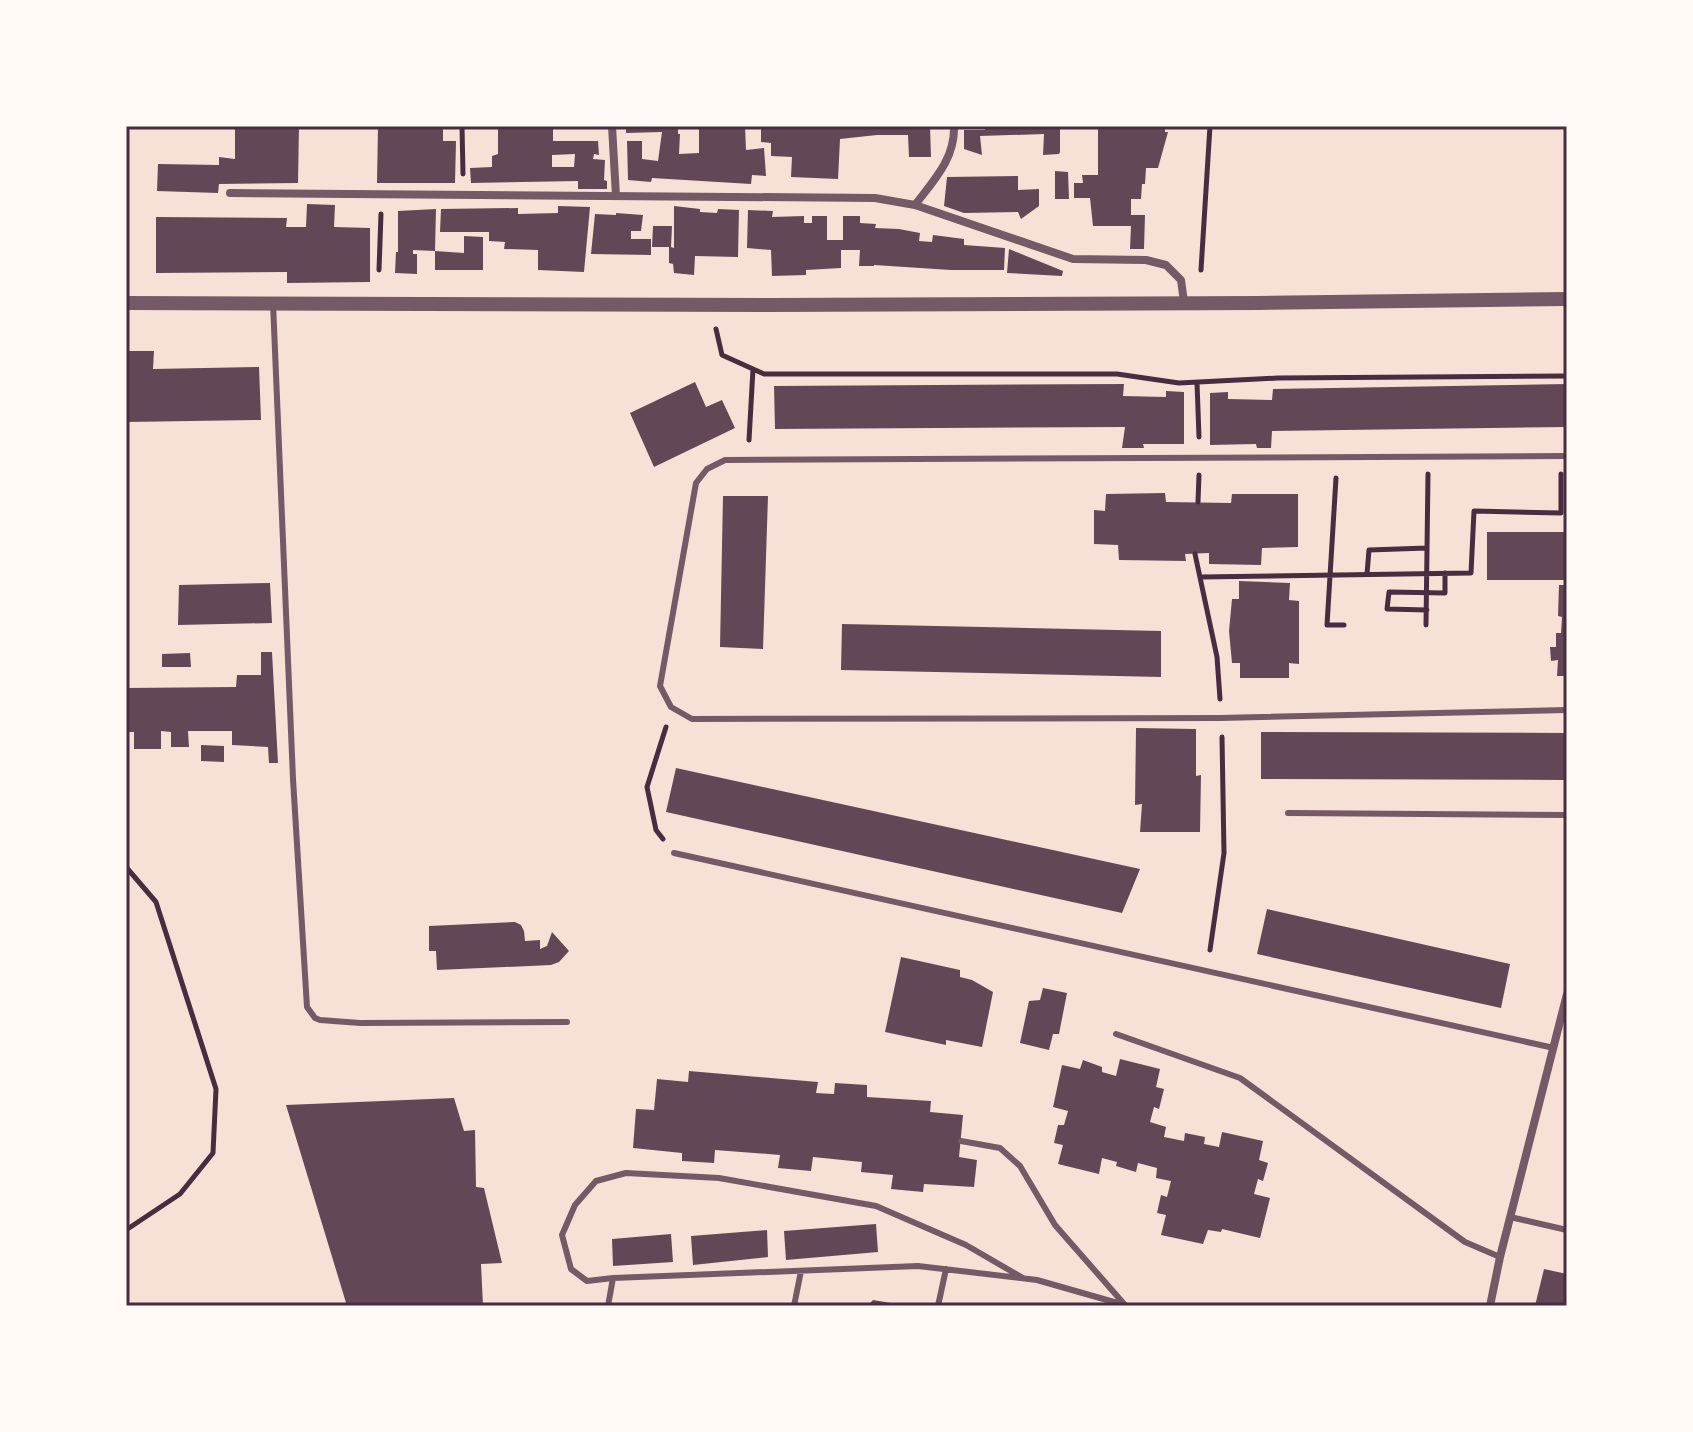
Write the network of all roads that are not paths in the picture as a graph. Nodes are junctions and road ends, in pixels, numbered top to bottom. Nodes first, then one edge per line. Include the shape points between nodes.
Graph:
1 (612, 126) edge
2 (954, 126) edge
3 (230, 193) dead end
4 (616, 196) junction
5 (915, 205) junction
6 (1567, 299) edge
7 (1184, 302) junction
8 (126, 303) edge
9 (273, 303) junction
10 (1564, 456) edge
11 (1567, 710) edge
12 (1288, 813) dead end
13 (1567, 815) edge
14 (674, 853) road end
15 (1567, 994) edge
16 (567, 1022) dead end
17 (1116, 1034) dead end
18 (1554, 1048) junction
19 (961, 1141) dead end
20 (1510, 1217) junction
21 (1567, 1230) edge
22 (1500, 1257) junction
23 (946, 1269) junction
24 (801, 1271) junction
25 (613, 1278) junction
26 (1023, 1278) junction
27 (608, 1306) edge
28 (794, 1306) edge
29 (938, 1306) edge
30 (1126, 1306) edge
31 (1490, 1306) edge

1 - 4 street
2 - 5 street via 947,162
3 - 4 street
4 - 5 street via 875,198
5 - 7 street via 1073,259 1166,265 1181,280
6 - 7 street
7 - 9 street
8 - 9 street
9 - 16 lane via 307,1007 315,1018 360,1023
10 - 11 lane via 725,460 707,469 696,483 660,686 671,707 692,719 1221,718
12 - 13 lane
14 - 18 lane
15 - 18 street
17 - 22 lane via 1240,1078 1465,1242
18 - 20 street
19 - 30 lane via 1000,1148 1020,1166 1055,1225
20 - 21 lane
20 - 22 street
22 - 31 street
23 - 24 lane
23 - 26 lane
23 - 29 lane
24 - 25 lane
24 - 28 lane
25 - 26 lane via 587,1281 571,1269 562,1235 575,1205 596,1181 626,1173 719,1178 876,1206 966,1245
25 - 27 lane
26 - 30 lane

